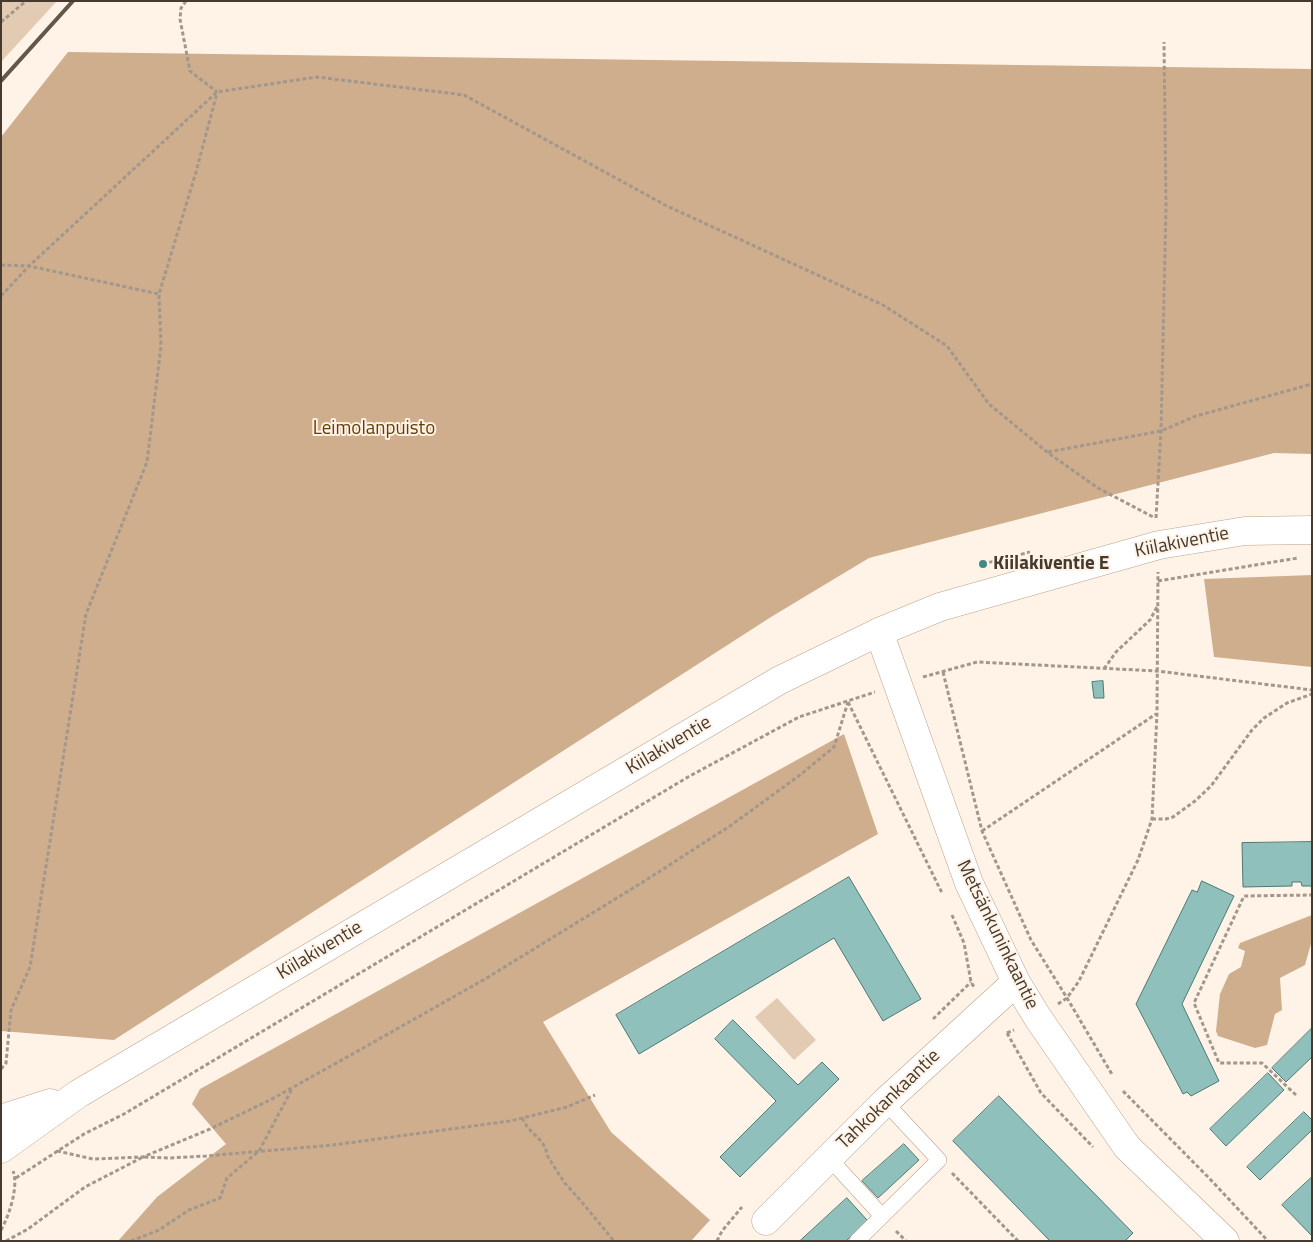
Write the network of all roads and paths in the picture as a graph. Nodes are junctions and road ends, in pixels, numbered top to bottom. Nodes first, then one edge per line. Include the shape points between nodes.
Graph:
1 (26, 1) edge
2 (186, 1) edge
3 (1, 22) edge
4 (1164, 42) dead end
5 (217, 92) junction
6 (1, 265) edge
7 (29, 266) junction
8 (158, 294) junction
9 (1, 296) edge
10 (1312, 384) edge
11 (1161, 431) junction
12 (1048, 452) junction
13 (1312, 530) edge
14 (1159, 545) junction
15 (1302, 558) dead end
16 (1158, 582) junction
17 (1158, 605) junction
18 (879, 632) junction
19 (1104, 668) junction
20 (943, 672) junction
21 (1157, 672) junction
22 (898, 684) junction
23 (1312, 690) edge
24 (1312, 694) edge
25 (848, 702) junction
26 (1157, 714) junction
27 (1152, 819) junction
28 (982, 831) junction
29 (943, 894) dead end
30 (1312, 896) edge
31 (951, 911) dead end
32 (1016, 982) junction
33 (1067, 998) junction
34 (988, 1007) junction
35 (1038, 1018) junction
36 (1007, 1033) dead end
37 (1, 1069) edge
38 (1115, 1080) dead end
39 (293, 1087) junction
40 (1120, 1089) dead end
41 (78, 1094) junction
42 (595, 1095) dead end
43 (1296, 1095) dead end
44 (884, 1102) junction
45 (522, 1118) junction
46 (1, 1119) edge
47 (1, 1148) edge
48 (57, 1151) junction
49 (259, 1151) junction
50 (143, 1157) junction
51 (829, 1158) junction
52 (939, 1160) junction
53 (882, 1216) junction
54 (766, 1221) dead end
55 (1, 1230) edge
56 (722, 1231) dead end
57 (6, 1241) edge
58 (131, 1241) edge
59 (614, 1241) edge
60 (717, 1241) edge
61 (857, 1241) edge
62 (1018, 1241) edge
63 (1225, 1241) edge
64 (1268, 1241) edge

1 - 3 path
2 - 5 path via 181,8 180,19 190,71
4 - 11 path via 1166,207
5 - 7 path
5 - 8 path
5 - 12 path via 317,77 464,95 667,206 883,305 947,346 989,404
6 - 7 path
7 - 8 path
7 - 9 path
8 - 37 path via 161,346 147,462 86,614 30,967 11,1010 6,1063
10 - 11 path via 1196,416
11 - 12 path
11 - 12 path via 1156,519 1098,488
13 - 14 street, Kiilakiventie via 1246,531
14 - 16 path
14 - 18 street, Kiilakiventie via 940,607
15 - 16 path
16 - 17 path
17 - 19 path via 1150,620
17 - 21 path
18 - 22 street, Metsänkuninkaantie
18 - 41 street, Kiilakiventie via 780,680
19 - 20 path via 976,662
19 - 21 path
20 - 22 path
20 - 28 path
21 - 23 path
21 - 26 path
22 - 25 path
22 - 32 street, Metsänkuninkaantie via 969,883
24 - 27 path via 1287,703 1264,718 1211,786 1195,801 1174,817
25 - 29 path
25 - 39 path via 834,747 730,826 484,979
25 - 48 path via 799,717 688,777
26 - 27 path
26 - 28 path
27 - 33 path via 1138,860 1079,981
28 - 33 path via 1031,940
30 - 43 path via 1244,896 1194,1003 1218,1063 1262,1063
31 - 34 path via 964,943 971,982
32 - 34 street, Tahkokankaantie
32 - 35 street, Metsänkuninkaantie
33 - 35 path
33 - 38 path
34 - 44 street, Tahkokankaantie
35 - 36 path
35 - 63 street, Metsänkuninkaantie via 1128,1147
39 - 49 path
39 - 50 path via 210,1129
40 - 64 path
41 - 46 street, Kiilakiventie
41 - 47 street, Kiilakiventie
42 - 45 path via 567,1107
44 - 51 street, Tahkokankaantie
44 - 52 lane
45 - 49 path via 333,1145
45 - 59 path via 541,1141 564,1182
48 - 50 path via 93,1159
48 - 55 path via 16,1178 12,1202
49 - 50 path
49 - 58 path via 227,1178 220,1198 189,1210 159,1230
50 - 57 path via 85,1187
51 - 53 lane
51 - 54 street, Tahkokankaantie
52 - 53 lane
52 - 62 path
53 - 61 lane
56 - 60 path

